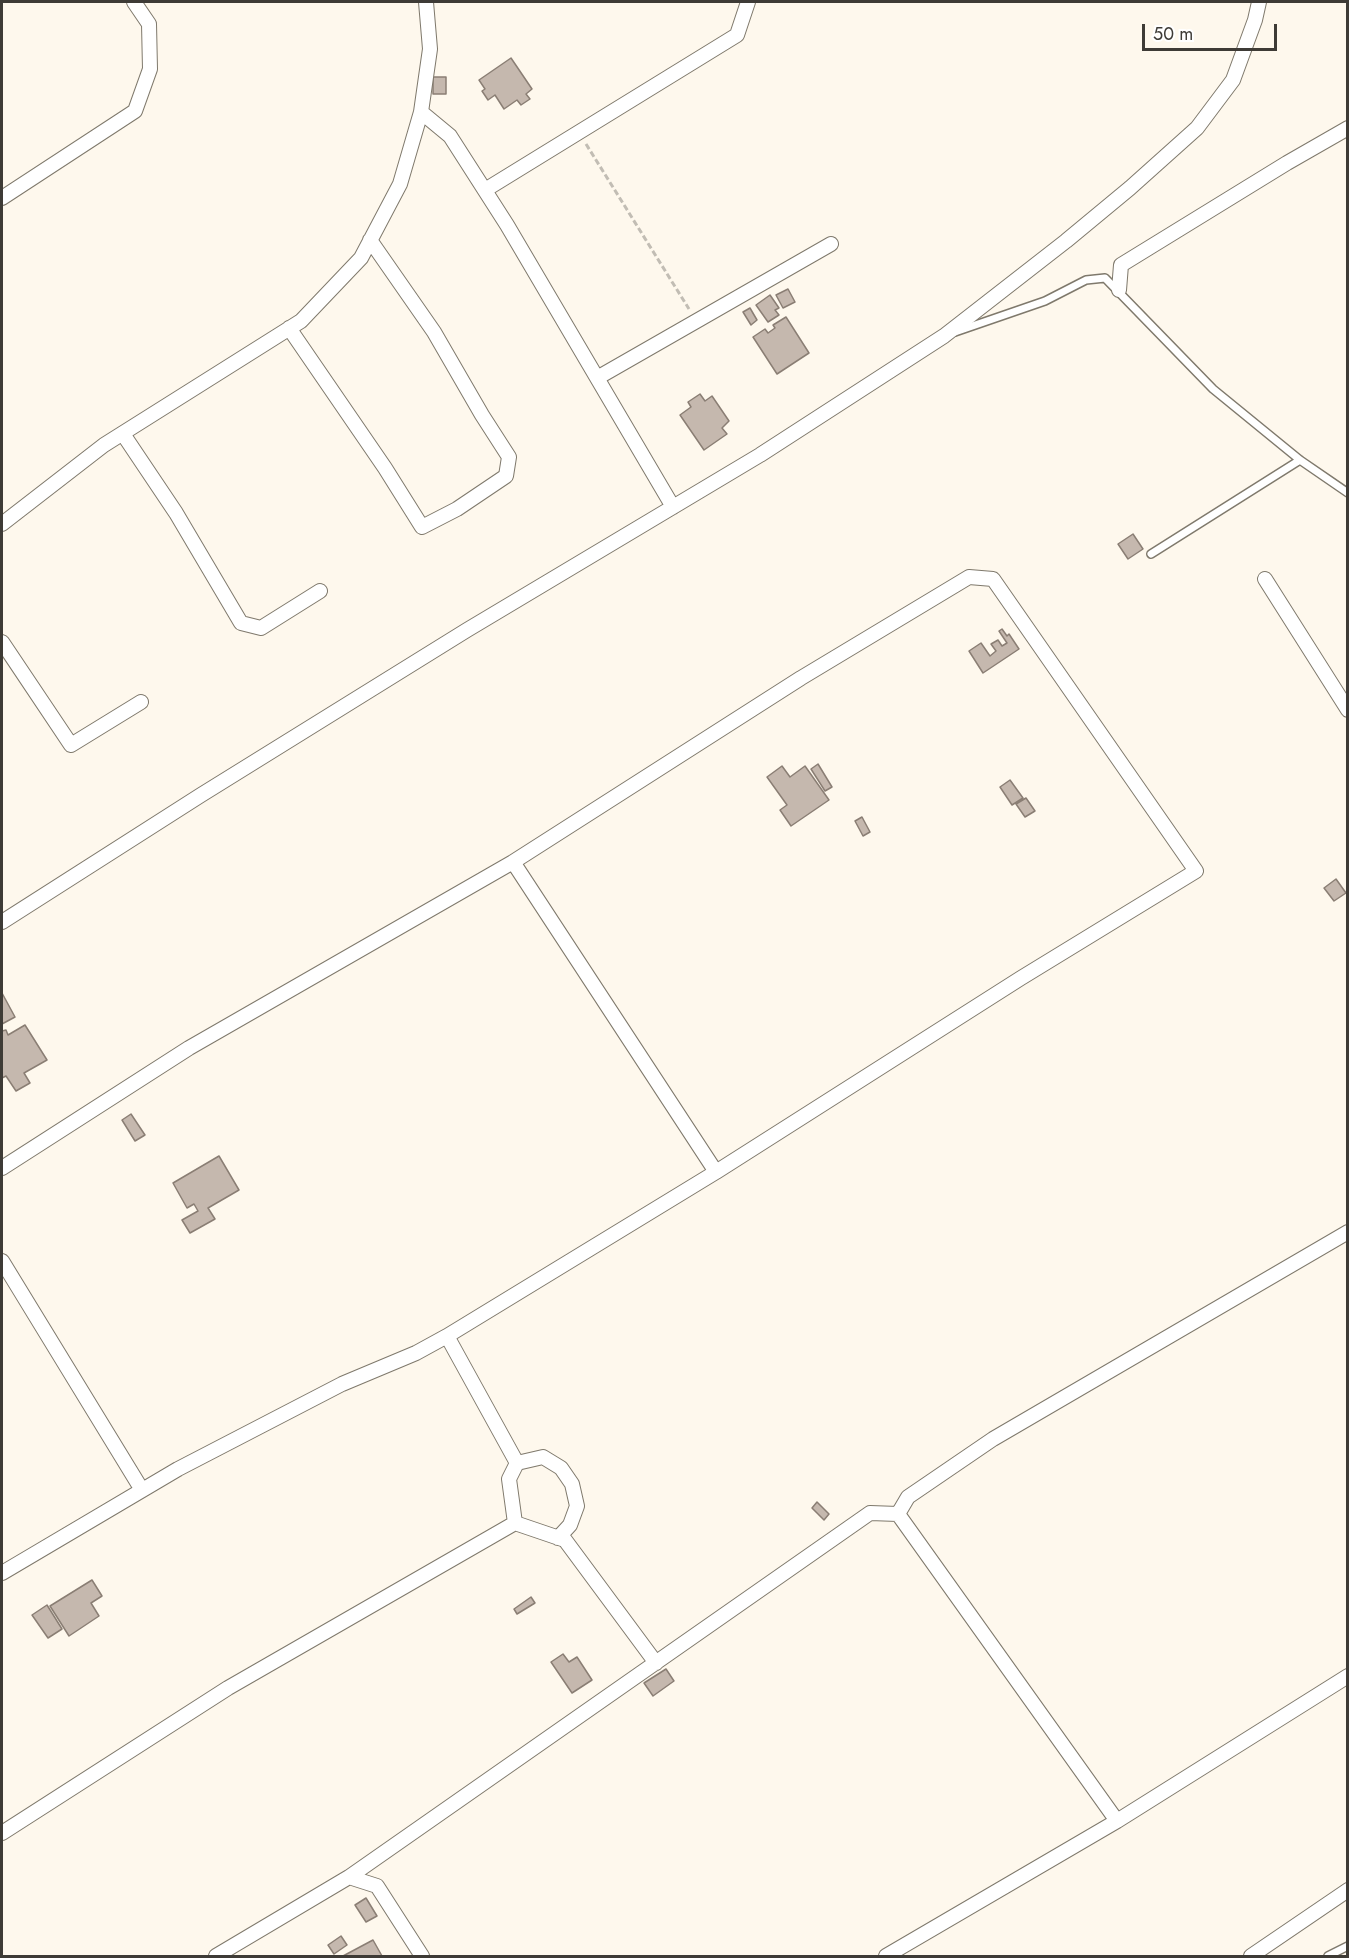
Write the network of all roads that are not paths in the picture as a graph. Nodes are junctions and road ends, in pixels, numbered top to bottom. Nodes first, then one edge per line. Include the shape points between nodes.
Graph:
1 (134, 2) edge
2 (426, 2) edge
3 (748, 2) edge
4 (1259, 2) edge
5 (421, 112) junction
6 (1347, 128) edge
7 (485, 190) junction
8 (2, 198) edge
9 (370, 240) junction
10 (831, 244) dead end
11 (1119, 290) junction
12 (289, 328) junction
13 (944, 336) junction
14 (597, 378) junction
15 (123, 434) junction
16 (1300, 460) junction
17 (1347, 493) edge
18 (673, 507) junction
19 (2, 524) edge
20 (1152, 554) dead end
21 (1265, 579) dead end
22 (320, 591) dead end
23 (2, 642) edge
24 (141, 702) dead end
25 (1347, 710) edge
26 (513, 862) junction
27 (2, 922) edge
28 (2, 1168) edge
29 (716, 1172) junction
30 (1347, 1232) edge
31 (2, 1261) edge
32 (447, 1336) junction
33 (517, 1463) junction
34 (142, 1490) junction
35 (898, 1514) junction
36 (515, 1523) junction
37 (558, 1538) junction
38 (2, 1573) edge
39 (656, 1663) junction
40 (1347, 1677) edge
41 (1117, 1821) junction
42 (2, 1833) edge
43 (349, 1877) junction
44 (1347, 1890) edge
45 (1347, 1946) edge
46 (216, 1956) edge
47 (422, 1956) edge
48 (886, 1956) edge
49 (1251, 1956) edge
50 (1328, 1956) edge

1 - 8 street via 149,24 150,69 135,111
2 - 5 street via 430,49
3 - 7 street via 737,35
4 - 13 street via 1233,80 1197,128 1076,233
5 - 7 street via 450,136
5 - 9 street via 400,184
6 - 11 street via 1121,265
7 - 14 street
9 - 12 street via 361,258 301,321
9 - 12 street via 434,332 509,457 506,476 422,527
10 - 14 street
11 - 13 lane via 1106,278 1086,279 1045,301
11 - 16 lane via 1213,388
12 - 15 street
13 - 18 street
14 - 18 street
15 - 19 street
15 - 22 street via 241,622 261,628
16 - 17 lane
16 - 20 lane
18 - 27 street via 457,636
21 - 25 street
23 - 24 street via 71,746
26 - 28 street via 189,1048
26 - 29 street
26 - 29 street via 801,678 969,577 993,579 1196,871
29 - 32 street
30 - 35 street via 993,1439 908,1497
31 - 34 street
32 - 33 street
32 - 34 street via 342,1384
33 - 36 street via 509,1479
33 - 37 street via 543,1457 561,1468 573,1484 578,1506 570,1525
34 - 38 street
35 - 39 street via 870,1513
35 - 41 street
36 - 37 street
36 - 42 street via 228,1688
37 - 39 street via 565,1540
39 - 43 street
40 - 41 street
41 - 48 street
43 - 46 street
43 - 47 street via 377,1886
44 - 49 street
45 - 50 lane

